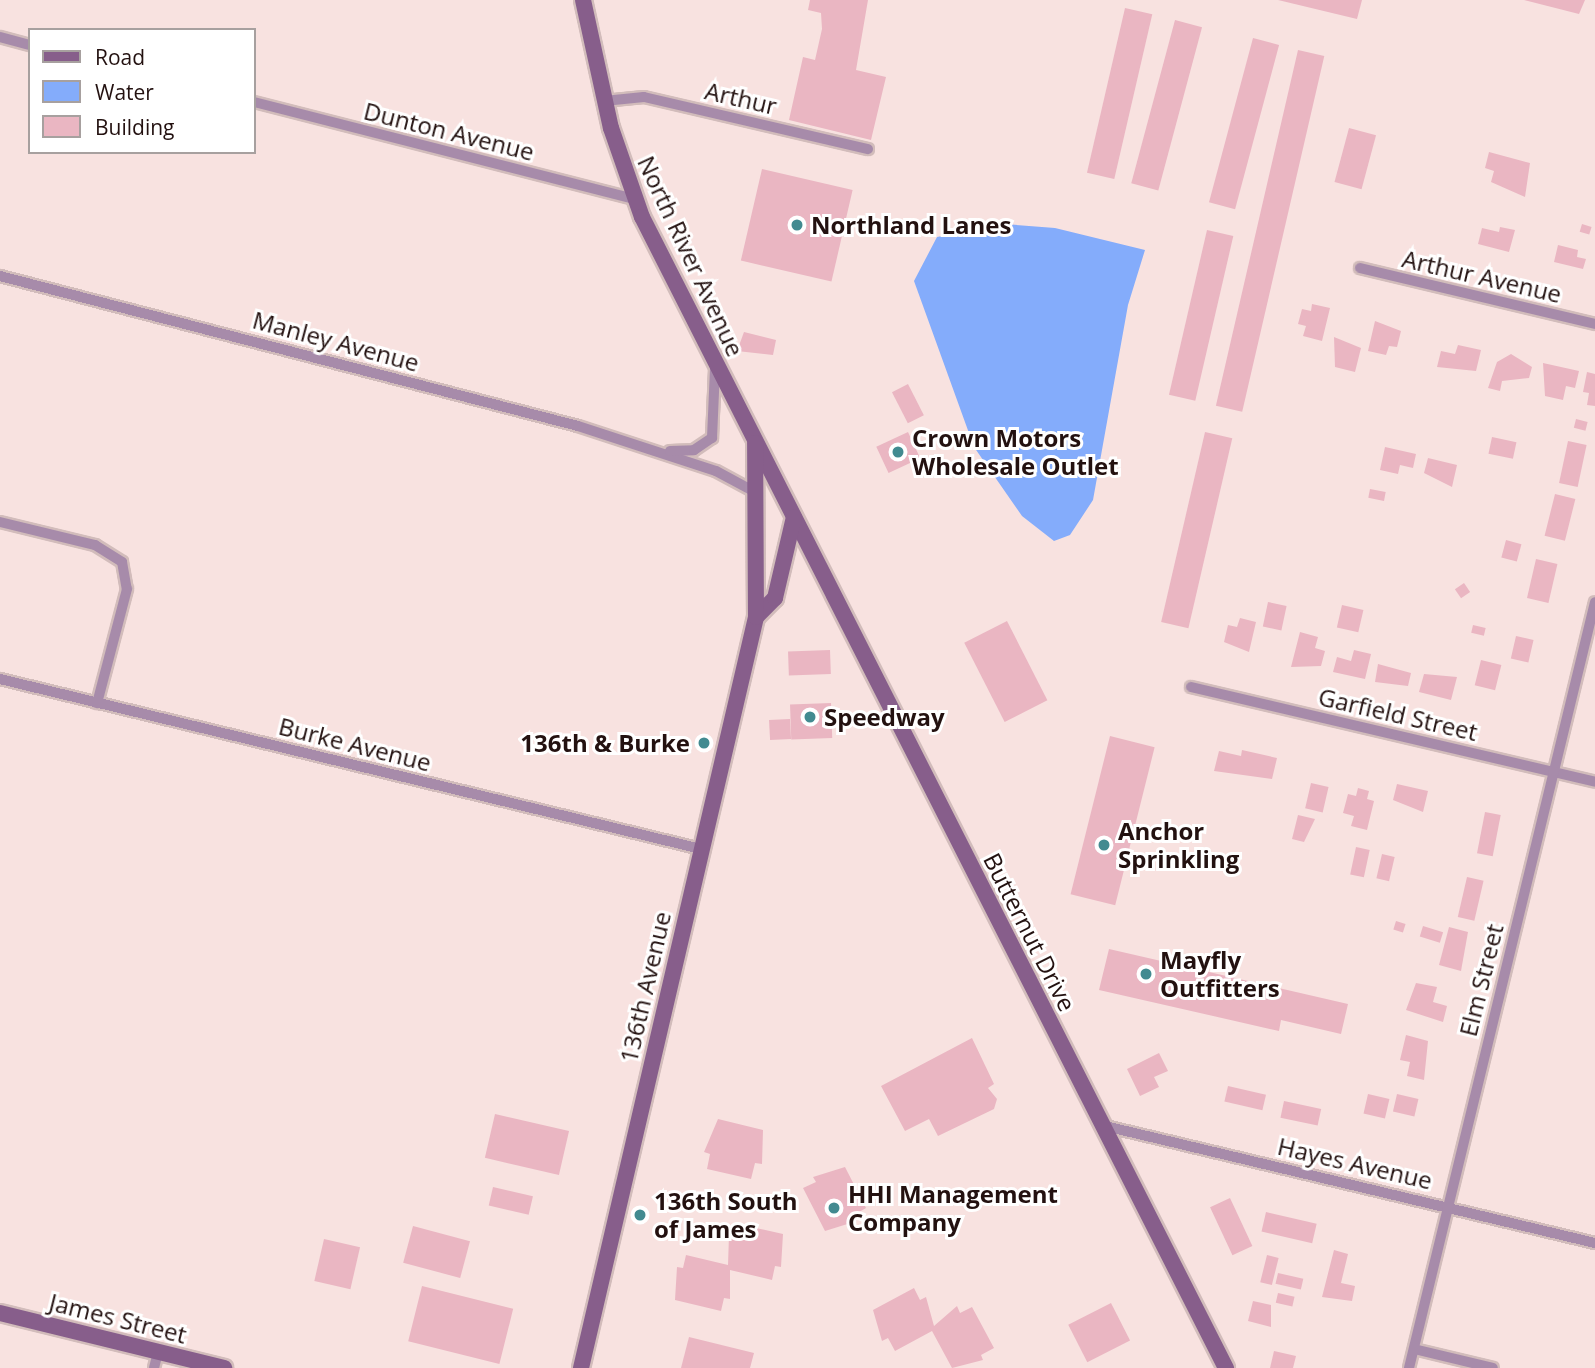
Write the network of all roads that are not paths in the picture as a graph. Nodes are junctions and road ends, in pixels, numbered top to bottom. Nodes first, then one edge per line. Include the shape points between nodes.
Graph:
1 (583, 0) edge
2 (0, 37) edge
3 (28, 44) edge
4 (604, 101) junction
5 (256, 103) edge
6 (868, 149) dead end
7 (634, 199) junction
8 (1360, 268) dead end
9 (0, 276) edge
10 (1595, 324) edge
11 (715, 364) junction
12 (755, 443) junction
13 (660, 451) junction
14 (753, 491) junction
15 (794, 517) junction
16 (0, 522) edge
17 (1595, 602) edge
18 (756, 617) junction
19 (0, 679) edge
20 (1191, 687) dead end
21 (97, 703) junction
22 (1553, 772) junction
23 (1595, 782) edge
24 (701, 849) junction
25 (1105, 1126) junction
26 (1448, 1207) junction
27 (1595, 1243) edge
28 (0, 1313) edge
29 (1414, 1349) junction
30 (156, 1360) edge
31 (224, 1368) edge
32 (581, 1368) edge
33 (1226, 1368) edge
34 (1409, 1368) edge
35 (1493, 1368) edge

1 - 4 main road, North River Avenue
2 - 3 street
4 - 6 street, Arthur via 644,97
4 - 7 main road, North River Avenue
5 - 7 street, Dunton Avenue
7 - 11 main road, North River Avenue
8 - 10 street, Arthur Avenue
9 - 13 street, Manley Avenue
11 - 12 main road, North River Avenue
11 - 13 street, Manley Avenue via 712,438 694,450
12 - 14 main road, 136th Avenue
12 - 15 main road, North River Avenue
13 - 14 street, Manley Avenue
14 - 18 main road, 136th Avenue
15 - 18 main road, 136th Avenue via 775,598
15 - 25 main road, Butternut Drive
16 - 21 street via 95,545 122,562 127,589
17 - 22 street, Elm Street
18 - 24 main road, 136th Avenue
19 - 21 street, Burke Avenue
20 - 22 street, Garfield Street
21 - 24 street, Burke Avenue
22 - 23 street, Garfield Street
22 - 26 street, Elm Street
24 - 32 main road, 136th Avenue
25 - 26 street, Hayes Avenue
25 - 33 main road, Butternut Drive
26 - 27 street, Hayes Avenue
26 - 29 street, Elm Street
28 - 30 main road, James Street
29 - 34 street, Elm Street
29 - 35 street
30 - 31 main road, James Street

